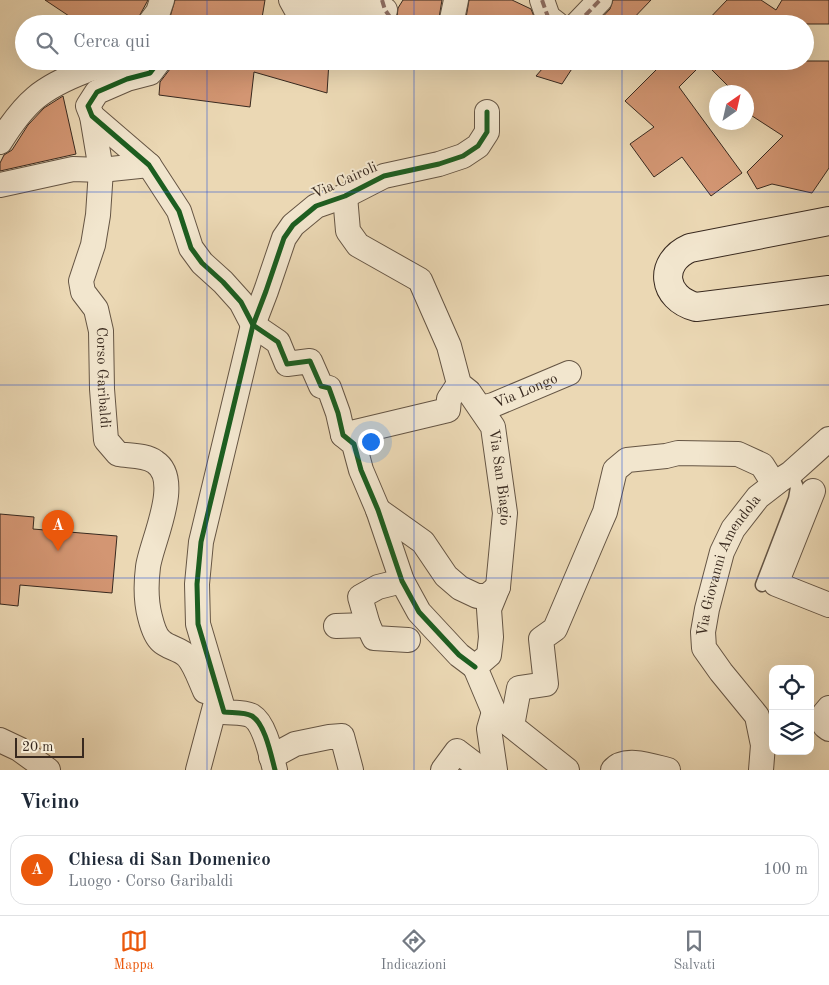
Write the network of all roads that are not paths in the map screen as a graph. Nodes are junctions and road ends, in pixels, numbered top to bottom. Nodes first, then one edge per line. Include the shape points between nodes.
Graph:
1 (291, 0) edge
2 (456, 0) edge
3 (542, 0) edge
4 (600, 0) edge
5 (387, 11) edge
6 (453, 15) edge
7 (547, 15) edge
8 (586, 15) edge
9 (89, 70) edge
10 (152, 70) edge
11 (487, 112) dead end
12 (92, 116) junction
13 (0, 142) edge
14 (149, 165) junction
15 (100, 170) junction
16 (0, 185) edge
17 (344, 196) junction
18 (829, 221) edge
19 (829, 290) edge
20 (253, 325) junction
21 (569, 373) dead end
22 (459, 384) junction
23 (481, 408) junction
24 (342, 435) junction
25 (829, 440) edge
26 (782, 478) junction
27 (813, 491) dead end
28 (378, 510) junction
29 (402, 581) junction
30 (762, 585) dead end
31 (498, 587) junction
32 (829, 605) edge
33 (368, 625) junction
34 (336, 626) dead end
35 (408, 640) dead end
36 (475, 667) junction
37 (218, 695) junction
38 (829, 708) edge
39 (503, 718) junction
40 (829, 729) edge
41 (0, 740) edge
42 (273, 763) edge
43 (48, 770) edge
44 (198, 770) edge
45 (351, 770) edge
46 (444, 770) edge
47 (495, 770) edge
48 (567, 770) edge
49 (612, 770) edge
50 (668, 770) edge
51 (761, 770) edge

1 - 5 street via 296,9
2 - 6 street
3 - 7 street
4 - 8 street
9 - 13 street via 61,80 34,97
10 - 12 street, Corso Garibaldi via 97,92 88,106
11 - 17 street, Via Cairoli via 487,132 478,146 463,156 384,176
12 - 14 street
12 - 15 street, Corso Garibaldi
14 - 15 street
14 - 20 street via 179,210 191,248 241,302
15 - 16 street via 74,169
15 - 37 street, Corso Garibaldi via 93,245 81,281 83,292 96,309 101,331 106,440 118,454 149,459 161,467 167,482 160,528 148,566 150,615 161,641 188,657 205,691
17 - 20 street, Via Cairoli via 316,206 284,238
17 - 22 street, Via San Biagio via 348,231 358,245 420,280 449,346
18 - 19 main road via 690,248 674,259 668,279 677,298 696,307
20 - 24 street via 278,342 287,364 310,361 321,386 329,388
20 - 37 street, Via Cairoli via 201,542 197,584 198,624
21 - 23 street, Via Longo
22 - 23 street, Via San Biagio
22 - 24 street via 449,398 448,410
23 - 31 street, Via San Biagio via 493,427 505,514
24 - 28 street via 354,444
25 - 26 street, Via Giovanni Amendola
26 - 30 lane via 797,487 795,500
26 - 39 street via 738,454 678,453 627,460 615,470 605,512 558,621 554,629 541,639 546,684 519,688
26 - 51 street, Via Giovanni Amendola via 758,497 733,529 722,552 703,632 704,648 758,716 763,745
27 - 32 street via 776,584
28 - 29 street
28 - 31 street via 423,542 446,576 460,588 477,596 487,596
29 - 33 street via 378,587 360,597
29 - 36 street via 419,612
31 - 36 street, Via San Biagio via 489,609 489,656
33 - 34 street
33 - 35 street via 374,638
36 - 39 street
37 - 42 street via 224,712 251,715 260,724
37 - 44 street
38 - 40 street via 824,714
39 - 47 street via 489,729
39 - 48 street
41 - 43 street
42 - 45 street via 295,744 342,736
46 - 47 street via 457,751 482,770
49 - 50 street via 627,763

